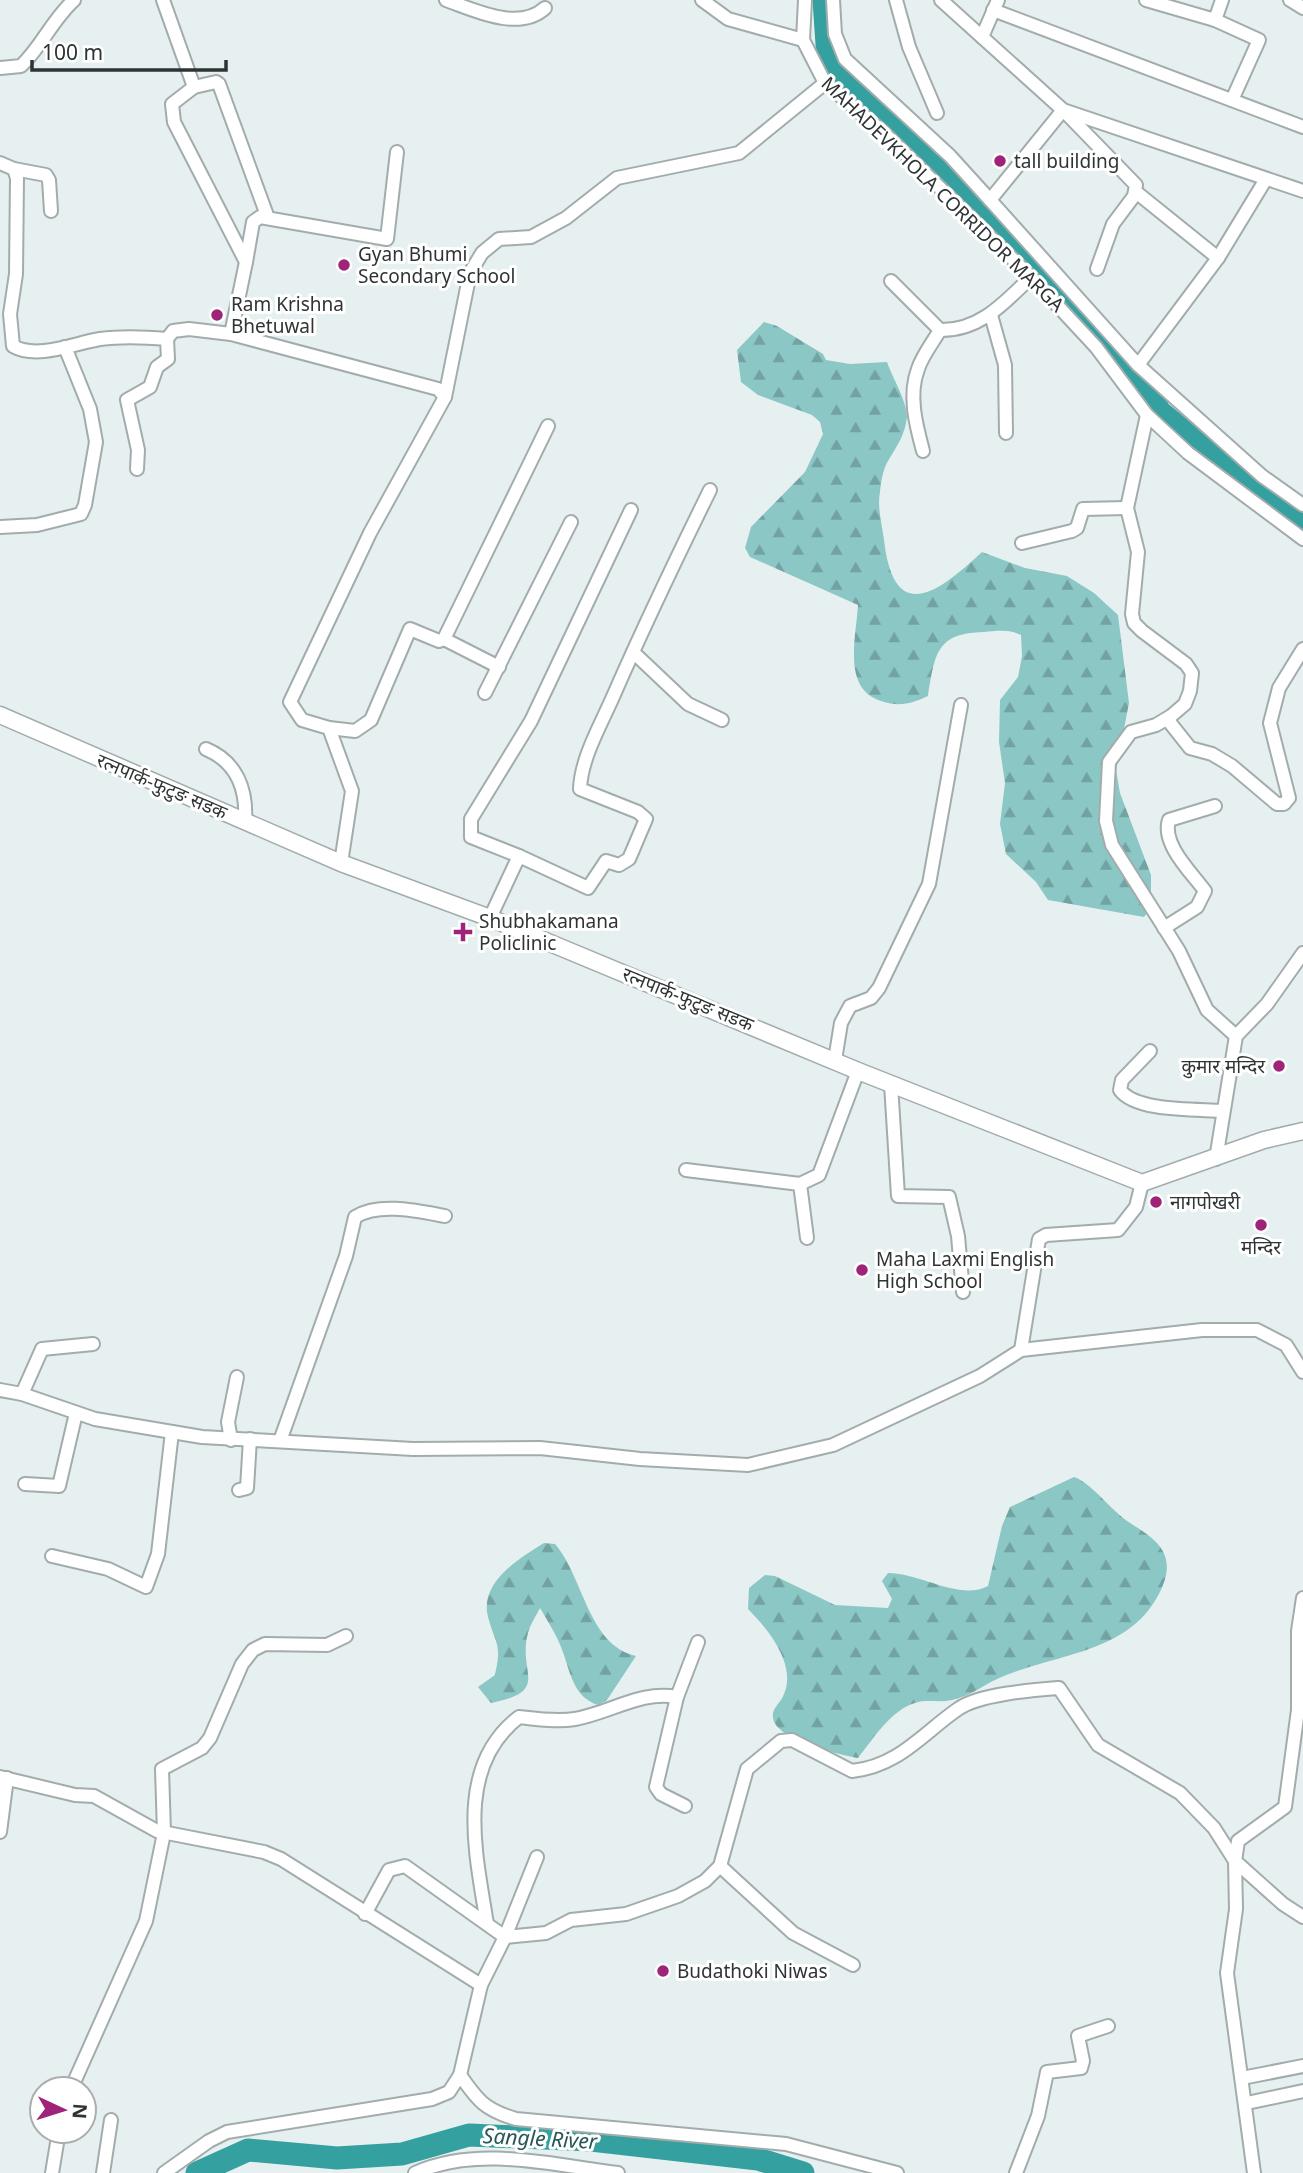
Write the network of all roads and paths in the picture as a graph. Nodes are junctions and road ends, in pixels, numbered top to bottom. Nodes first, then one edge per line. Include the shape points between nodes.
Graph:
1 (75, 0) edge
2 (163, 0) edge
3 (446, 0) edge
4 (702, 0) edge
5 (805, 0) edge
6 (833, 0) edge
7 (896, 0) edge
8 (941, 0) edge
9 (1146, 0) edge
10 (1222, 0) edge
11 (1290, 0) edge
12 (996, 5) edge
13 (545, 8) dead end
14 (1303, 8) edge
15 (1215, 20) junction
16 (982, 37) junction
17 (803, 40) junction
18 (0, 68) edge
19 (825, 83) junction
20 (194, 87) junction
21 (1232, 100) junction
22 (1063, 110) junction
23 (937, 113) dead end
24 (1303, 127) edge
25 (397, 152) dead end
26 (0, 163) edge
27 (14, 169) junction
28 (1266, 179) junction
29 (1303, 191) edge
30 (1136, 192) junction
31 (990, 200) junction
32 (51, 211) dead end
33 (268, 218) junction
34 (1218, 258) junction
35 (246, 262) junction
36 (1097, 269) dead end
37 (1031, 277) junction
38 (891, 281) dead end
39 (991, 315) junction
40 (940, 330) junction
41 (231, 334) junction
42 (167, 340) junction
43 (65, 347) junction
44 (1138, 365) junction
45 (445, 397) junction
46 (1147, 415) junction
47 (548, 426) dead end
48 (1006, 433) dead end
49 (923, 451) dead end
50 (137, 469) dead end
51 (710, 490) dead end
52 (1303, 505) edge
53 (1127, 508) junction
54 (631, 510) dead end
55 (572, 522) dead end
56 (0, 527) edge
57 (1303, 539) edge
58 (1023, 543) dead end
59 (444, 639) junction
60 (1303, 649) edge
61 (633, 652) junction
62 (499, 667) junction
63 (485, 693) dead end
64 (961, 705) dead end
65 (0, 715) edge
66 (1167, 719) junction
67 (722, 720) dead end
68 (329, 728) junction
69 (206, 749) dead end
70 (1215, 806) dead end
71 (246, 821) junction
72 (519, 856) junction
73 (341, 863) junction
74 (490, 918) junction
75 (1164, 928) junction
76 (1303, 953) edge
77 (1236, 1036) junction
78 (1150, 1051) dead end
79 (835, 1060) junction
80 (858, 1071) junction
81 (891, 1084) junction
82 (1223, 1111) junction
83 (1303, 1131) edge
84 (1216, 1159) junction
85 (686, 1170) dead end
86 (800, 1184) junction
87 (1142, 1184) junction
88 (444, 1216) dead end
89 (807, 1238) dead end
90 (963, 1292) dead end
91 (93, 1344) dead end
92 (1021, 1350) junction
93 (1303, 1372) edge
94 (237, 1377) dead end
95 (0, 1390) edge
96 (22, 1394) junction
97 (76, 1413) junction
98 (172, 1432) junction
99 (250, 1439) junction
100 (231, 1440) junction
101 (280, 1441) junction
102 (25, 1484) dead end
103 (239, 1490) dead end
104 (52, 1556) dead end
105 (1303, 1598) edge
106 (346, 1636) dead end
107 (698, 1642) dead end
108 (677, 1697) junction
109 (1300, 1710) edge
110 (4, 1777) edge
111 (685, 1805) dead end
112 (0, 1832) edge
113 (164, 1833) junction
114 (537, 1857) dead end
115 (1235, 1861) junction
116 (720, 1867) junction
117 (365, 1913) junction
118 (1303, 1916) edge
119 (486, 1924) junction
120 (505, 1937) junction
121 (853, 1965) dead end
122 (481, 1985) junction
123 (1108, 2026) dead end
124 (1303, 2066) edge
125 (77, 2075) edge
126 (460, 2075) junction
127 (1242, 2078) junction
128 (1303, 2091) edge
129 (1247, 2103) junction
130 (111, 2120) dead end
131 (57, 2145) edge
132 (52, 2173) edge
133 (103, 2173) edge
134 (164, 2173) edge
135 (415, 2173) edge
136 (618, 2173) edge
137 (897, 2173) edge
138 (1016, 2173) edge
139 (1254, 2173) edge

1 - 18 street via 57,16 37,50 21,66
2 - 20 street
3 - 13 street via 506,18 538,15
4 - 17 street via 728,19
5 - 17 street, MAHADEVKHOLA CORRIDOR MARGA
6 - 31 street via 835,34 845,59 950,156
7 - 23 street via 909,47
8 - 16 street
9 - 15 street
10 - 15 street
11 - 14 street
12 - 16 street
12 - 21 street
15 - 21 street via 1258,40
16 - 22 street
17 - 19 street, MAHADEVKHOLA CORRIDOR MARGA
19 - 37 street, MAHADEVKHOLA CORRIDOR MARGA
19 - 45 street via 739,153 617,178 566,218 531,237 499,239 482,253 470,273
20 - 33 street via 219,84
20 - 35 street via 172,104 174,122
21 - 24 street
22 - 28 street
22 - 30 street via 1136,185
22 - 31 street
25 - 33 street via 385,240
26 - 27 street
27 - 32 street via 46,175
27 - 43 street via 18,203 10,314 13,346 32,350
28 - 29 street
28 - 34 street
30 - 34 street
30 - 36 street via 1113,224
31 - 44 street
33 - 35 street via 253,222
34 - 44 street
35 - 41 street
37 - 39 street
37 - 46 street, MAHADEVKHOLA CORRIDOR MARGA via 1096,347
38 - 40 street
39 - 40 street
39 - 48 street via 1005,365
40 - 49 street via 915,380 916,424
41 - 42 street via 173,331
41 - 45 street via 438,389
42 - 43 street via 100,339
42 - 50 street via 168,359 157,367 150,387 127,400 138,450
43 - 56 street via 90,409 96,442 85,505 80,514 37,526
44 - 52 street via 1262,476
45 - 68 street via 370,533 290,702 302,720
46 - 53 street
46 - 57 street, MAHADEVKHOLA CORRIDOR MARGA via 1188,453
47 - 59 street
51 - 61 street
53 - 58 street via 1083,509 1072,531
53 - 66 street via 1139,552 1133,623 1192,673 1185,704
54 - 72 street via 531,721 471,819 471,837
55 - 62 street
59 - 62 street
59 - 68 street via 410,629 371,720 355,731
60 - 66 street via 1279,688 1270,723 1289,798 1284,804 1277,804 1212,754 1190,748
61 - 67 street via 688,704
61 - 72 street via 593,743 580,789 646,819 629,859 619,864 606,861 588,888
62 - 63 street
64 - 79 street via 929,884 879,988 871,998 850,1006 845,1015
65 - 71 street, रत्नपार्क-फुटुङ सडक
66 - 75 street via 1131,732 1109,762 1106,821 1112,845
68 - 73 street via 352,791
69 - 71 street via 221,755 241,783 247,798
70 - 75 street via 1169,820 1170,842 1205,891 1197,907
71 - 73 street, रत्नपार्क-फुटुङ सडक
72 - 74 street
73 - 74 street, रत्नपार्क-फुटुङ सडक
74 - 79 street, रत्नपार्क-फुटुङ सडक
75 - 77 street via 1207,1010
76 - 77 street via 1267,1004
77 - 82 street
78 - 82 street via 1122,1080 1123,1094 1152,1106
79 - 80 street, रत्नपार्क-फुटुङ सडक
80 - 81 street, रत्नपार्क-फुटुङ सडक
80 - 86 street via 820,1175
81 - 87 street, रत्नपार्क-फुटुङ सडक
81 - 90 street via 898,1196 949,1197
82 - 84 street
83 - 84 street
84 - 87 street
85 - 86 street
86 - 89 street
87 - 92 street via 1136,1207 1118,1230 1039,1239
88 - 101 street via 410,1210 364,1211 355,1217 346,1256
91 - 96 street via 42,1349
92 - 93 street via 1202,1330 1257,1330 1286,1345
92 - 101 street via 980,1376 833,1445 748,1465 540,1448 413,1449
94 - 100 street via 228,1422
95 - 96 street
96 - 97 street
97 - 98 street
97 - 102 street via 59,1486
98 - 100 street
98 - 104 street via 158,1554 146,1587 108,1569
99 - 100 street
99 - 101 street
99 - 103 street via 247,1488
105 - 109 street via 1298,1630
106 - 113 street via 327,1645 265,1644 253,1650 242,1664 210,1738 202,1748 162,1769
107 - 108 street
108 - 111 street via 656,1787
108 - 119 street via 646,1696 573,1720 519,1717 505,1727 475,1785 474,1846
109 - 115 street via 1285,1807 1238,1841
110 - 112 street
110 - 113 street via 94,1796
113 - 117 street via 264,1852 293,1865
113 - 125 street via 146,1921
114 - 120 street
115 - 116 street via 1214,1828 1180,1793 1098,1745 1059,1688 1015,1692 960,1707 905,1751 861,1770 852,1771 792,1740 780,1741 747,1769
115 - 118 street
115 - 127 street via 1236,1909 1227,1973
116 - 120 street via 695,1888 654,1906 571,1920 546,1933
116 - 121 street via 793,1933
117 - 119 street via 389,1870 405,1866
117 - 122 street
119 - 120 street
120 - 122 street
122 - 126 street
123 - 138 street via 1078,2036 1081,2067 1046,2072 1038,2116
124 - 127 street
126 - 134 street via 449,2092 432,2099 227,2132
126 - 137 street via 477,2100 493,2112 516,2119 786,2144
127 - 129 street
128 - 129 street
129 - 139 street
130 - 133 street
131 - 132 street
135 - 136 street via 478,2157

